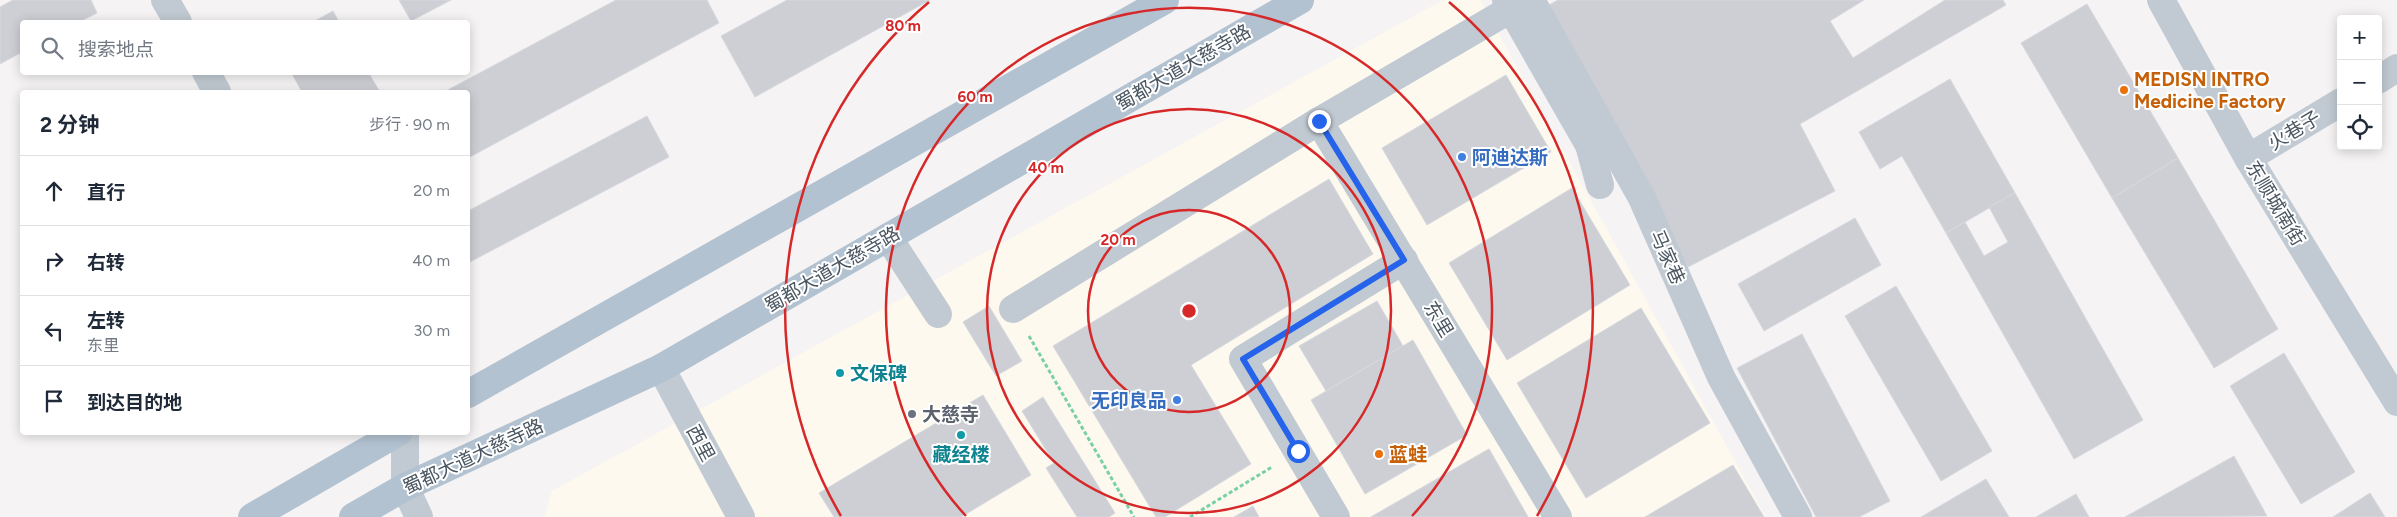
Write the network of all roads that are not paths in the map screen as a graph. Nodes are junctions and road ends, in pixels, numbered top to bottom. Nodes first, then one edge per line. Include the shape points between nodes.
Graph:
1 (165, 0) edge
2 (1165, 0) edge
3 (1300, 0) edge
4 (2160, 0) edge
5 (1516, 3) edge
6 (177, 20) edge
7 (2397, 68) edge
8 (208, 75) edge
9 (2382, 77) edge
10 (216, 90) edge
11 (2337, 104) edge
12 (1319, 121) junction
13 (2248, 158) junction
14 (1600, 185) dead end
15 (888, 237) junction
16 (1404, 260) junction
17 (1013, 309) road end
18 (938, 314) dead end
19 (661, 368) junction
20 (470, 393) edge
21 (2397, 402) edge
22 (394, 435) edge
23 (405, 435) edge
24 (405, 487) junction
25 (252, 517) edge
26 (353, 517) edge
27 (420, 517) edge
28 (741, 517) edge
29 (1336, 517) edge
30 (1558, 517) edge
31 (1798, 517) edge

1 - 6 street
2 - 20 main road
3 - 15 main road, 蜀都大道大慈寺路
4 - 13 street, 东顺城南街
5 - 12 street
5 - 14 street via 1589,145
5 - 31 street, 马家巷 via 1642,198 1721,376
7 - 9 street
8 - 10 street
11 - 13 street, 火巷子
12 - 16 street, 东里
12 - 17 street
13 - 21 street, 东顺城南街
15 - 18 street
15 - 19 main road, 蜀都大道大慈寺路
16 - 29 street via 1243,359
16 - 30 street, 东里
19 - 24 main road, 蜀都大道大慈寺路
19 - 28 street, 西里
22 - 25 main road
23 - 24 street
24 - 26 main road, 蜀都大道大慈寺路
24 - 27 street

